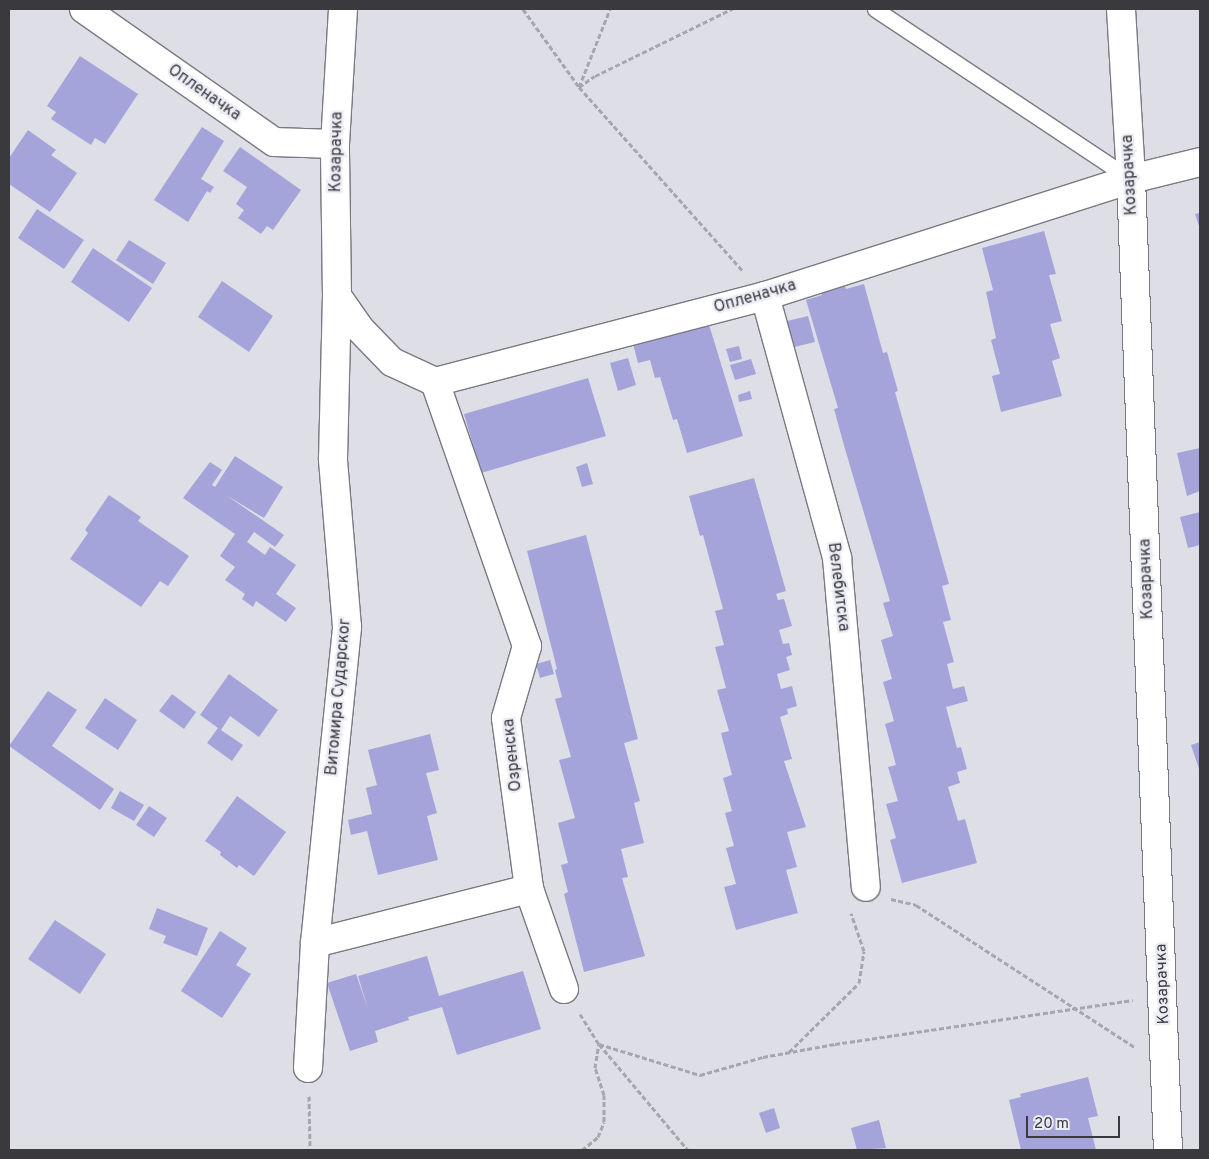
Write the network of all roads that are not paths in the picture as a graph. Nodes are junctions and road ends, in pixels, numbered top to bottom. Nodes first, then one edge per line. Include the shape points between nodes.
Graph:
1 (84, 9) edge
2 (343, 9) edge
3 (875, 9) edge
4 (1120, 9) edge
5 (335, 144) junction
6 (1200, 162) edge
7 (1131, 178) junction
8 (337, 296) junction
9 (765, 296) junction
10 (435, 382) junction
11 (866, 886) road end
12 (529, 889) junction
13 (315, 943) junction
14 (564, 989) road end
15 (308, 1068) road end
16 (1168, 1150) edge

1 - 5 street, Опленачка via 274,142
2 - 5 street, Козарачка
3 - 7 lane
4 - 7 street, Козарачка
5 - 8 street, Козарачка
6 - 7 street, Опленачка
7 - 9 street, Опленачка
7 - 16 street, Козарачка
8 - 10 street via 358,328 392,362
8 - 13 street, Витомира Сударског via 333,459 347,627
9 - 10 street, Опленачка
9 - 11 street, Велебитска via 838,558
10 - 12 street, Озренска via 527,646 506,718
12 - 13 street
12 - 14 street, Озренска
13 - 15 street, Витомира Сударског

